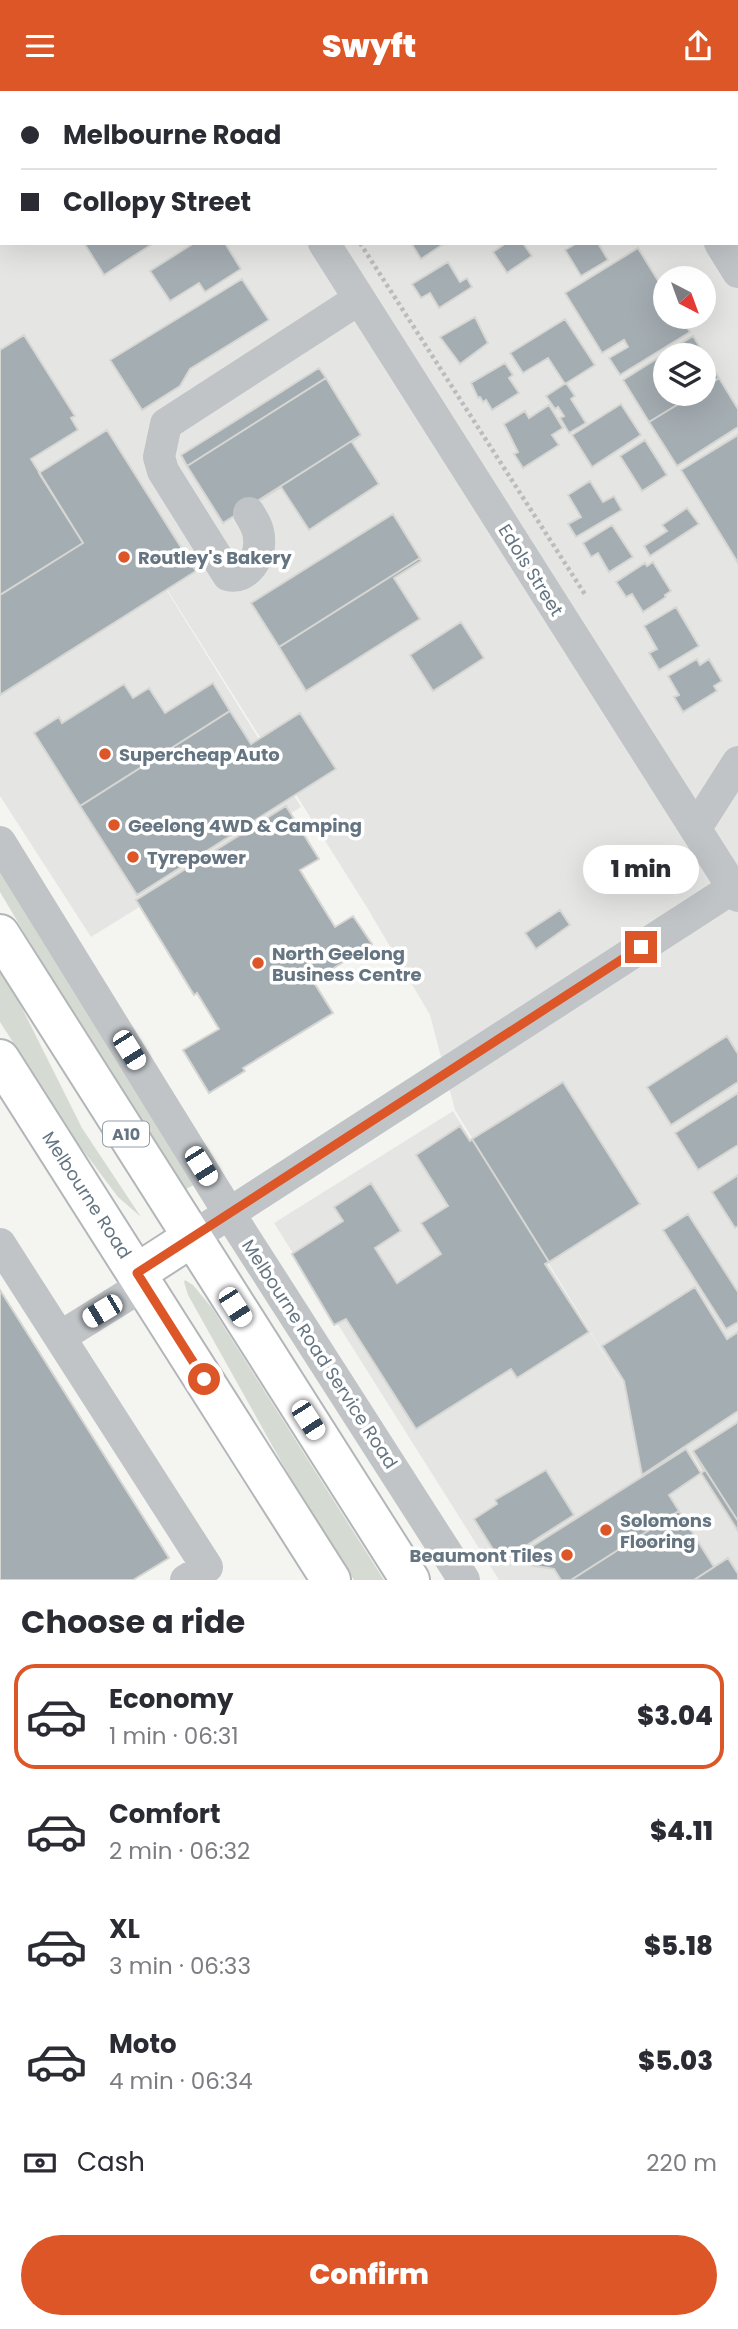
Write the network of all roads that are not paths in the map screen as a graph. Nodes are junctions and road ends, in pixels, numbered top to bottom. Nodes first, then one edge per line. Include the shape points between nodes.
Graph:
1 (325, 245) edge
2 (721, 245) edge
3 (738, 272) edge
4 (359, 299) junction
5 (249, 513) dead end
6 (738, 762) edge
7 (696, 828) junction
8 (0, 842) edge
9 (735, 892) edge
10 (0, 934) edge
11 (0, 1059) edge
12 (0, 1089) edge
13 (71, 1168) junction
14 (229, 1213) junction
15 (191, 1238) junction
16 (0, 1244) edge
17 (141, 1279) junction
18 (60, 1337) junction
19 (186, 1580) edge
20 (331, 1580) edge
21 (410, 1580) edge
22 (464, 1580) edge

1 - 4 street, Edols Street
2 - 3 street
4 - 5 street via 166,424 159,457 163,471 228,575 246,572 260,547
4 - 7 street, Edols Street
6 - 7 street
7 - 9 street, Edols Street
8 - 14 street, Melbourne Road Service Road
9 - 14 street
10 - 15 highway, A10
11 - 13 highway, Melbourne Road
12 - 13 highway
13 - 17 highway, Melbourne Road
14 - 15 street
14 - 22 street, Melbourne Road Service Road
15 - 17 highway
15 - 21 highway, A10
16 - 18 street
17 - 18 street
17 - 20 highway, Melbourne Road
18 - 19 street via 207,1567

